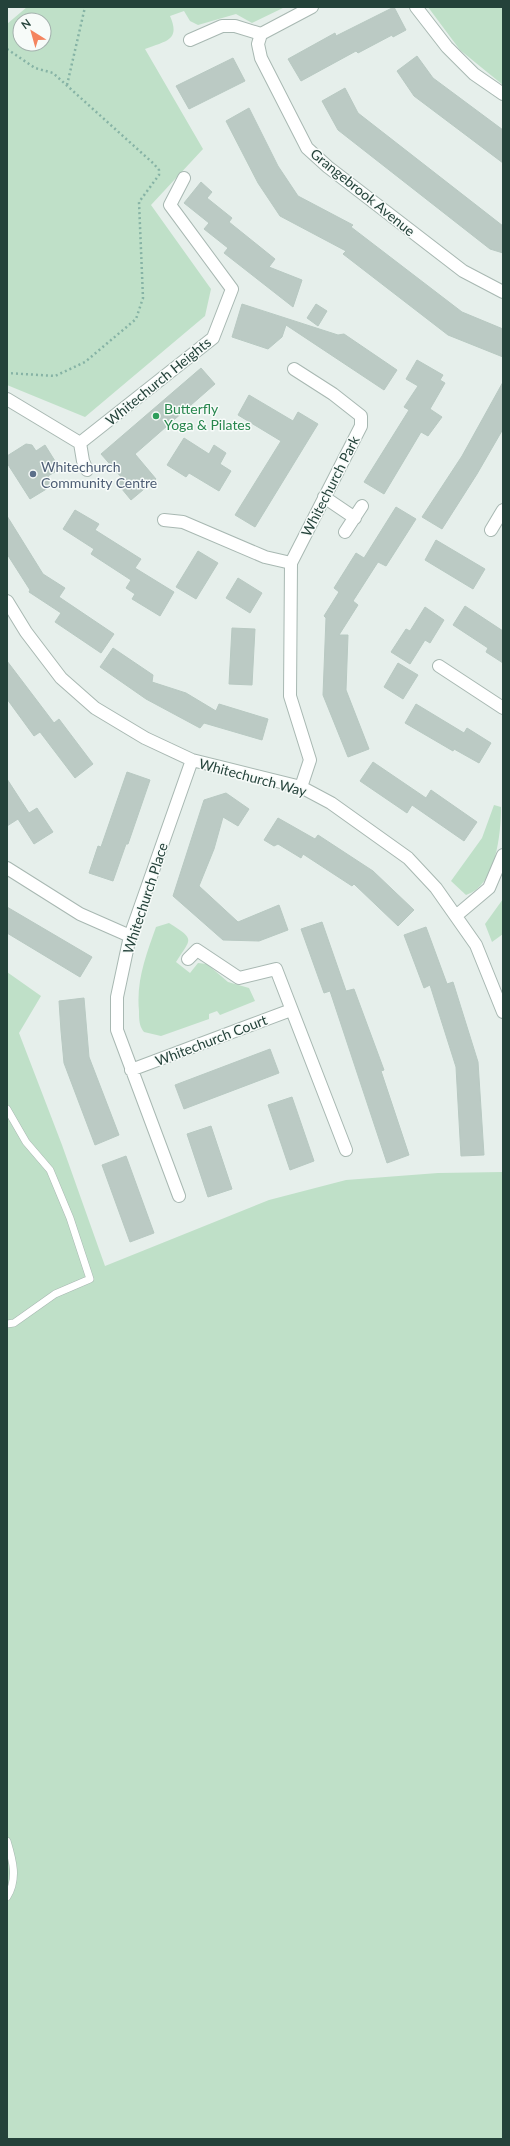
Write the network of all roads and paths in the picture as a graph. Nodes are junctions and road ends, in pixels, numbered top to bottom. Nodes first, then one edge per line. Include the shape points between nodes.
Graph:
1 (85, 7) edge
2 (312, 7) edge
3 (416, 7) edge
4 (261, 34) junction
5 (190, 40) dead end
6 (7, 49) edge
7 (67, 85) junction
8 (503, 94) edge
9 (184, 178) dead end
10 (503, 292) edge
11 (294, 369) dead end
12 (7, 373) edge
13 (7, 399) edge
14 (80, 443) junction
15 (87, 470) dead end
16 (324, 497) junction
17 (362, 506) dead end
18 (503, 510) edge
19 (355, 518) junction
20 (164, 520) dead end
21 (491, 530) dead end
22 (345, 532) dead end
23 (291, 563) junction
24 (7, 601) edge
25 (440, 666) dead end
26 (503, 708) edge
27 (192, 760) junction
28 (301, 787) junction
29 (503, 855) edge
30 (7, 868) edge
31 (456, 915) junction
32 (130, 936) junction
33 (188, 959) dead end
34 (291, 1010) junction
35 (503, 1012) edge
36 (131, 1070) junction
37 (7, 1109) edge
38 (346, 1150) dead end
39 (179, 1196) dead end
40 (7, 1324) edge
41 (7, 1842) edge
42 (7, 1897) edge

1 - 7 path
2 - 4 street
3 - 8 street via 447,47 474,74
4 - 5 street via 234,26 222,26
4 - 10 street, Grangebrook Avenue via 258,44 261,58 307,148 463,272
6 - 7 path via 35,68 53,73
7 - 12 path via 159,170 156,182 139,202 143,298 136,319 85,362 55,376
9 - 14 street, Whitechurch Heights via 170,205 232,289 213,338
11 - 16 street, Whitechurch Park via 361,416 361,426 356,437
13 - 14 street
14 - 15 street
16 - 19 street
16 - 23 street, Whitechurch Park
17 - 19 street
18 - 21 street
19 - 22 street
20 - 23 street via 182,522 264,557
23 - 28 street, Whitechurch Park via 290,696 310,760
24 - 27 street, Whitechurch Way via 26,632 61,678 95,708 144,738
25 - 26 street
27 - 28 street, Whitechurch Way
27 - 32 street, Whitechurch Place
28 - 31 street, Whitechurch Way via 331,803 408,858 436,888
29 - 31 street via 489,888
30 - 32 street via 80,914
31 - 35 street, Whitechurch Way via 476,945
32 - 36 street, Whitechurch Place via 116,997 117,1030
33 - 34 street via 197,950 239,978 276,969
34 - 36 street, Whitechurch Court
34 - 38 street
36 - 39 street, Whitechurch Place
37 - 40 lane via 26,1142 50,1170 70,1218 90,1278 55,1294 14,1323
41 - 42 lane via 15,1874 13,1888

